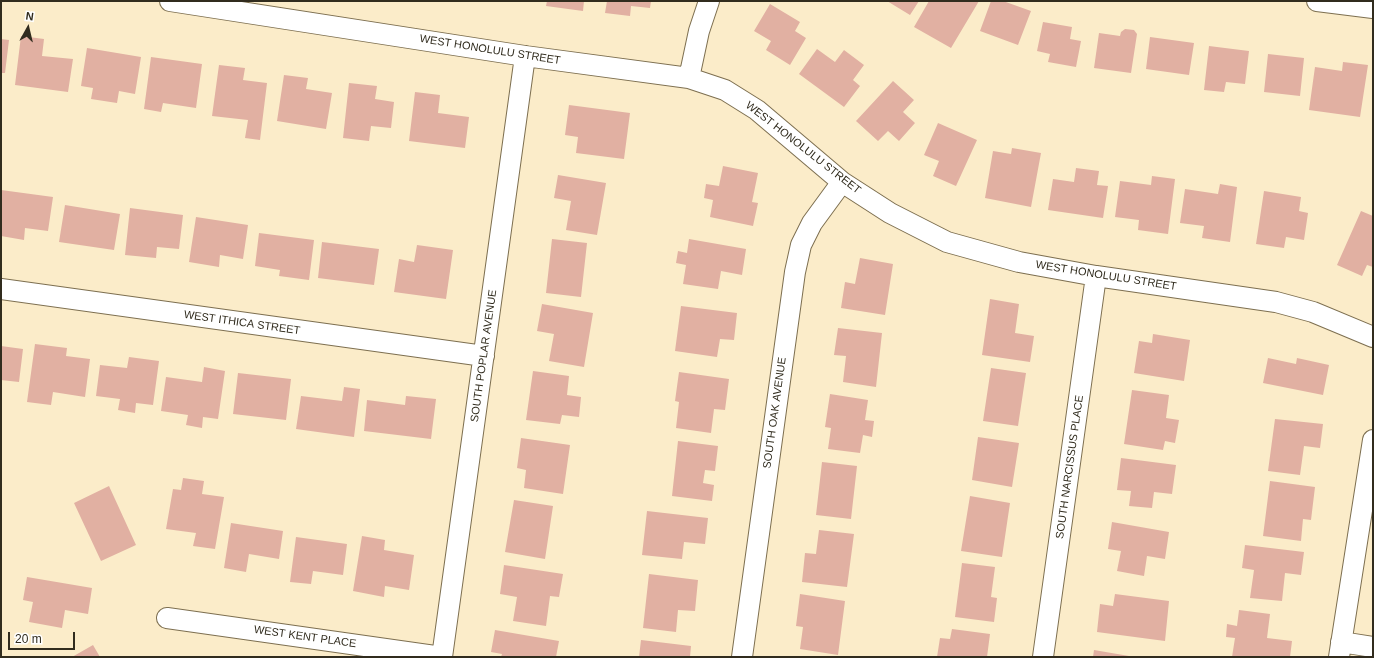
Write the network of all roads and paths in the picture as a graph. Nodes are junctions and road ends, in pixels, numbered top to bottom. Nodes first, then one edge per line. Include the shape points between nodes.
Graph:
1 (170, 1) edge
2 (709, 1) edge
3 (1317, 1) edge
4 (1373, 8) edge
5 (525, 56) junction
6 (689, 78) junction
7 (842, 182) junction
8 (1096, 276) junction
9 (1, 289) edge
10 (1373, 337) edge
11 (484, 356) junction
12 (1373, 440) edge
13 (167, 618) dead end
14 (1373, 647) edge
15 (1340, 650) edge
16 (442, 657) edge
17 (742, 657) edge
18 (1043, 657) edge

1 - 5 street, WEST HONOLULU STREET
2 - 6 street via 699,31
3 - 4 street
5 - 6 street, WEST HONOLULU STREET
5 - 11 street, SOUTH POPLAR AVENUE
6 - 7 street, WEST HONOLULU STREET via 725,90 757,110
7 - 8 street, WEST HONOLULU STREET via 890,213 947,242 1019,262
7 - 17 street, SOUTH OAK AVENUE via 812,223 801,245 795,272
8 - 10 street, WEST HONOLULU STREET via 1276,302 1313,312
8 - 18 street, SOUTH NARCISSUS PLACE
9 - 11 street, WEST ITHICA STREET
11 - 16 street, SOUTH POPLAR AVENUE
12 - 15 street
13 - 16 street, WEST KENT PLACE
14 - 15 street

